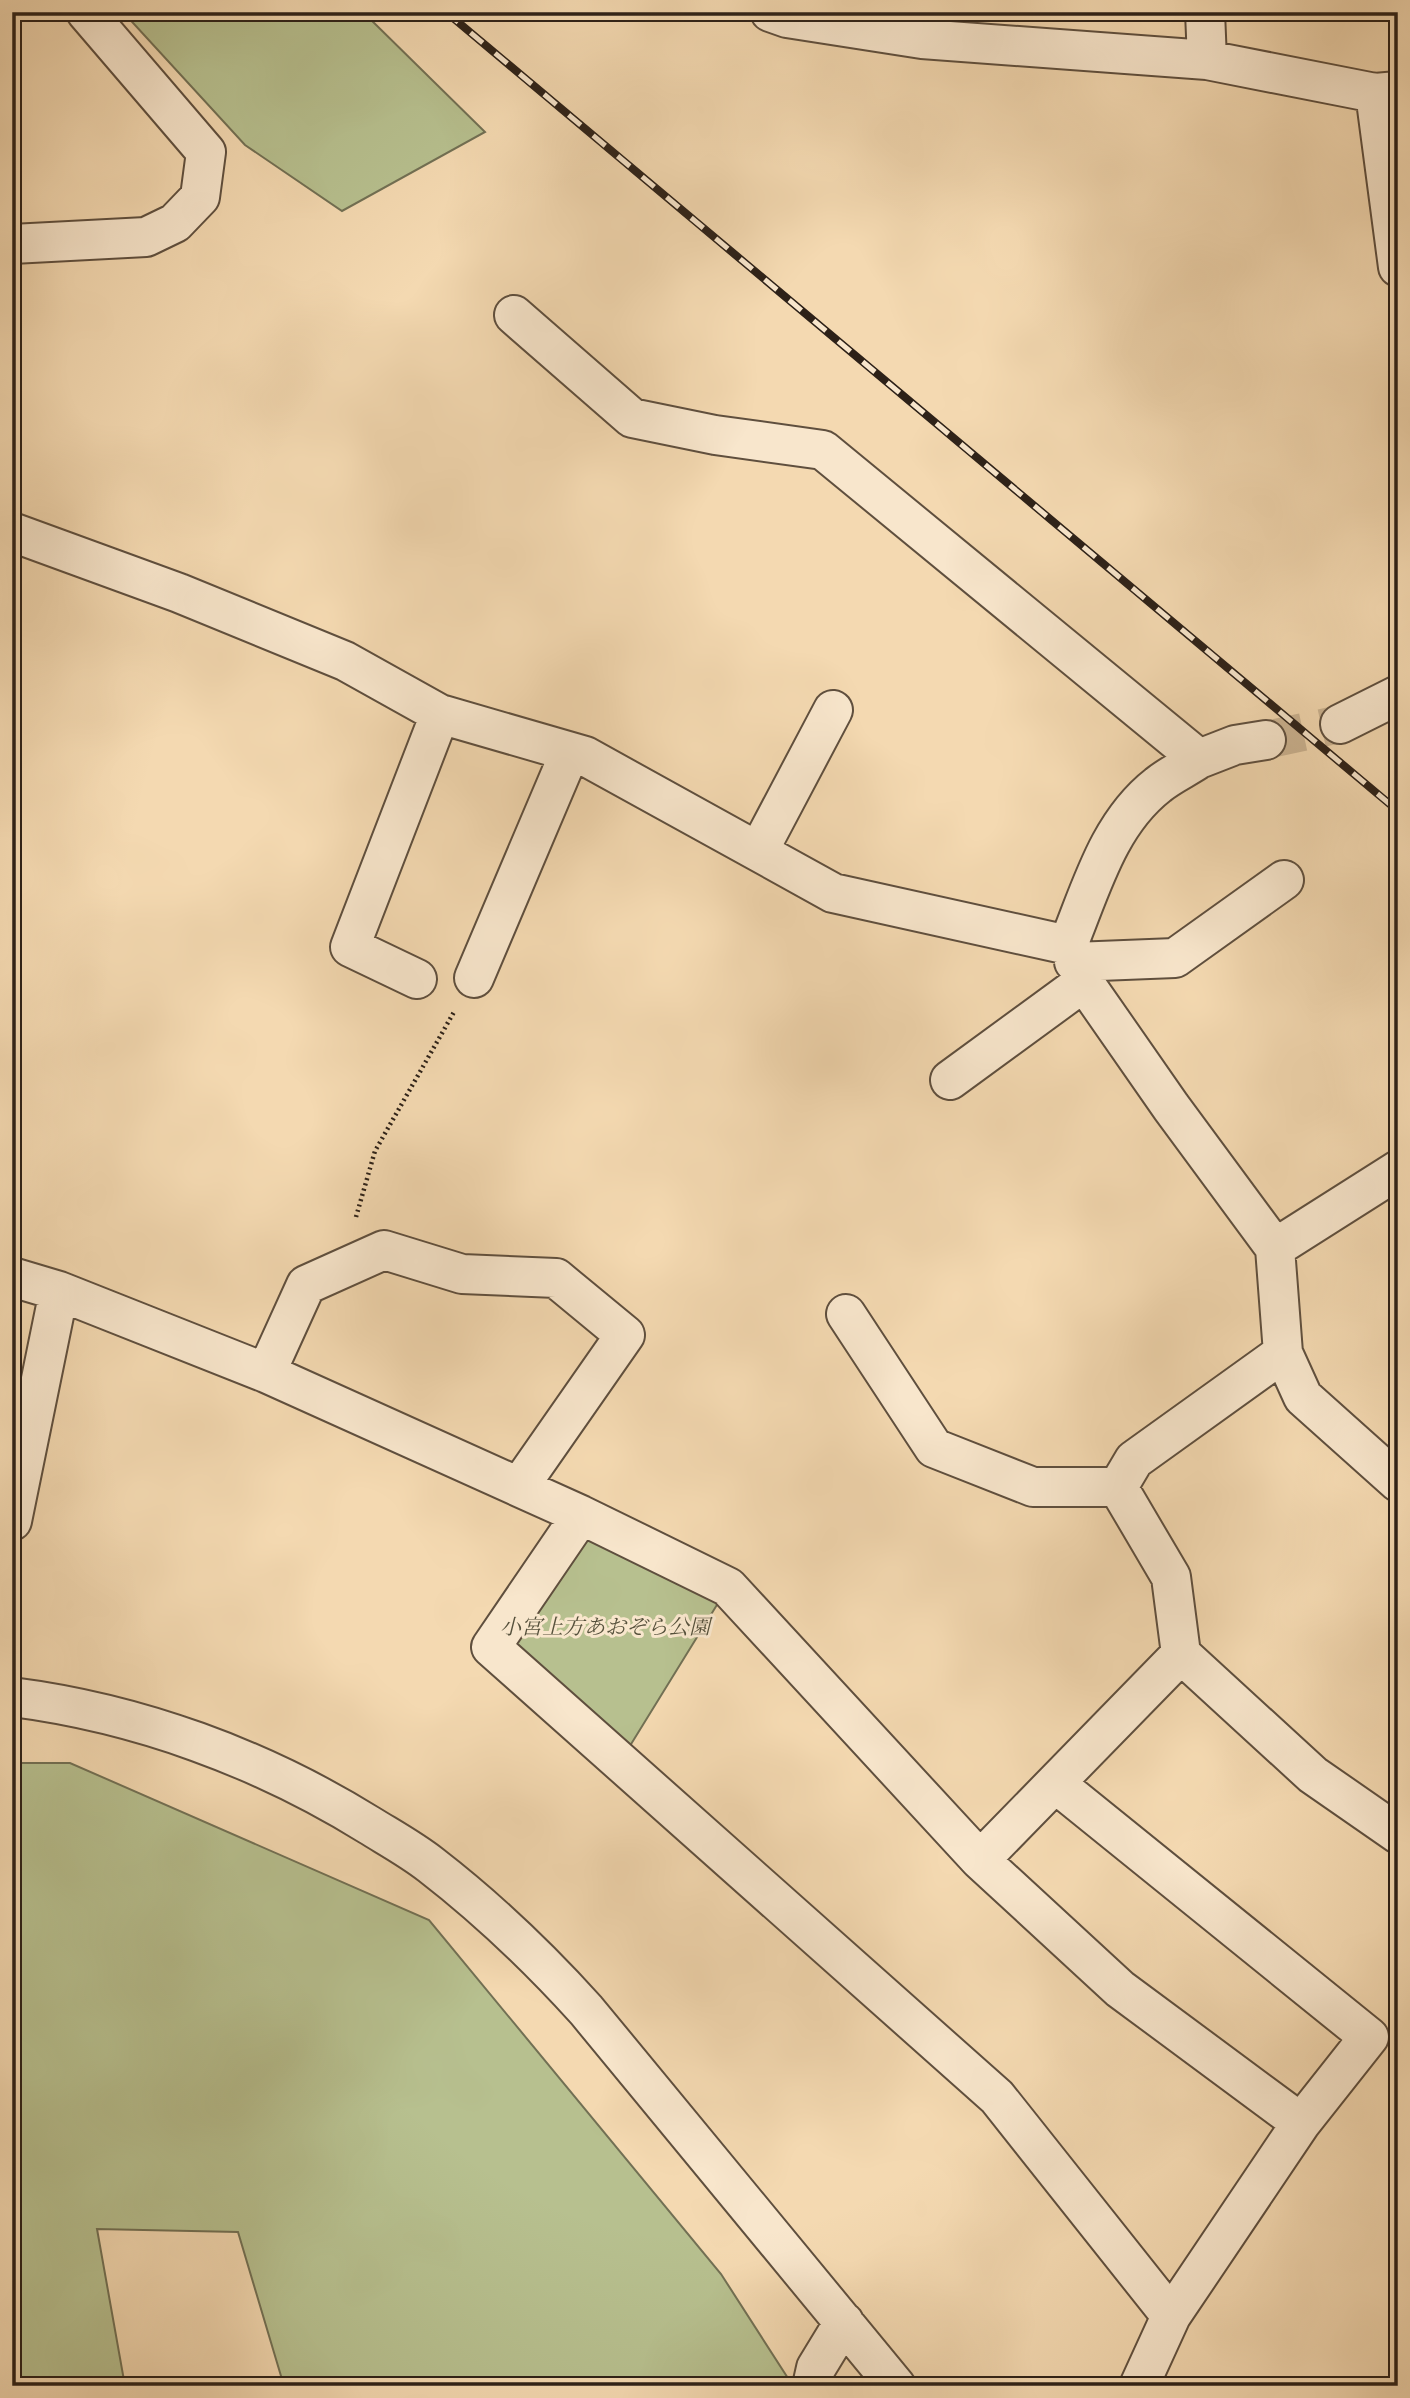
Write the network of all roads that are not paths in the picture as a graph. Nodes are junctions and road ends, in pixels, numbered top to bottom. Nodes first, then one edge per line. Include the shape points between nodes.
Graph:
1 (86, 12) edge
2 (1205, 12) edge
3 (782, 14) edge
4 (1207, 60) junction
5 (1386, 92) edge
6 (12, 244) edge
7 (1398, 267) edge
8 (514, 314) dead end
9 (12, 532) edge
10 (1398, 695) edge
11 (833, 710) dead end
12 (440, 714) junction
13 (1340, 724) tunnel mouth
14 (1266, 740) tunnel mouth
15 (570, 752) junction
16 (1199, 759) junction
17 (759, 850) junction
18 (1284, 880) dead end
19 (1075, 963) junction
20 (474, 978) road end
21 (417, 979) dead end
22 (950, 1080) dead end
23 (1398, 1170) edge
24 (1275, 1248) junction
25 (12, 1277) edge
26 (59, 1291) junction
27 (846, 1314) dead end
28 (1283, 1353) junction
29 (265, 1373) junction
30 (1398, 1482) edge
31 (519, 1487) junction
32 (1118, 1487) junction
33 (581, 1515) junction
34 (12, 1521) edge
35 (1181, 1654) junction
36 (12, 1697) edge
37 (1056, 1784) junction
38 (1398, 1834) edge
39 (980, 1860) junction
40 (1301, 2123) junction
41 (1171, 2316) junction
42 (844, 2322) junction
43 (812, 2386) edge
44 (896, 2386) edge
45 (1139, 2386) edge

1 - 6 street via 205,152 200,197 174,223 146,237
2 - 4 street
3 - 4 street via 922,39
4 - 5 street
5 - 7 street
8 - 16 street via 632,418 823,450
9 - 12 street via 345,660
10 - 13 street
11 - 17 street
12 - 15 street
12 - 21 street via 350,947
14 - 16 street via 1235,745
15 - 17 street via 586,756
15 - 20 street
16 - 19 street via 1158,785 1125,818 1106,851
17 - 19 street via 833,893
18 - 19 street via 1174,958
19 - 22 street
19 - 24 street via 1171,1107
23 - 24 street
24 - 28 street
25 - 26 street
26 - 29 street
26 - 34 street
27 - 32 street via 934,1448 1033,1487
28 - 30 street via 1303,1397
28 - 32 street via 1134,1460
29 - 31 street
29 - 31 street via 306,1285 384,1250 462,1274 556,1278 625,1335
31 - 33 street
32 - 35 street via 1171,1577
33 - 39 street via 727,1587
33 - 41 street via 491,1647 997,2097
35 - 37 street
35 - 38 street via 1313,1775
36 - 42 street via 127,1721 239,1756 350,1813 430,1864 554,1974 627,2056
37 - 39 street
37 - 40 street via 1369,2037
39 - 40 street via 1120,1989
40 - 41 street
41 - 45 street
42 - 43 street via 816,2368
42 - 44 street

